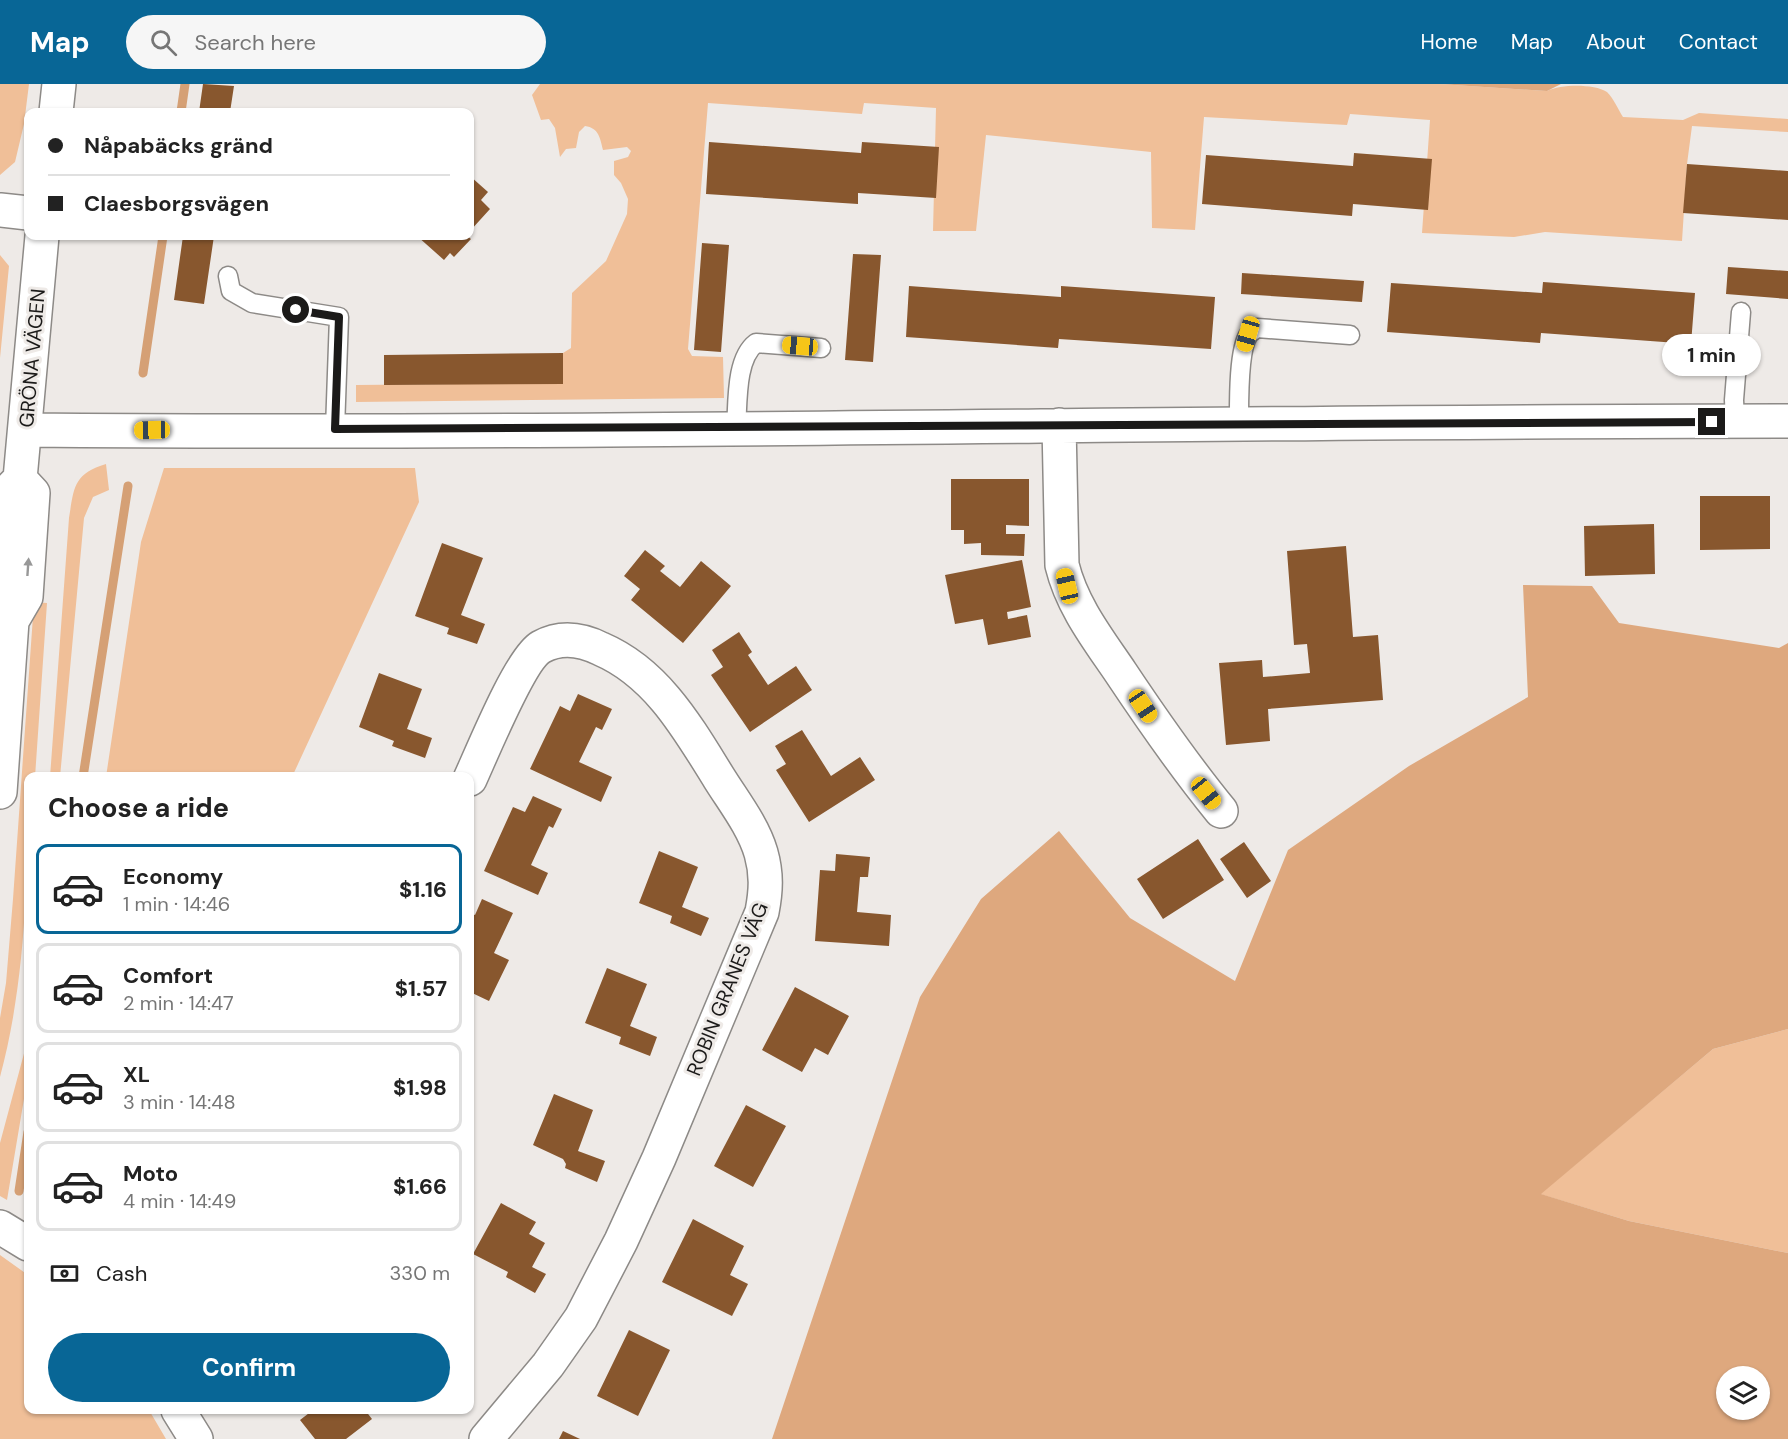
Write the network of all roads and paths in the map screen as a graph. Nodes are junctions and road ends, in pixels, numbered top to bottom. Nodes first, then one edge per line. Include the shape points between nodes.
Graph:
1 (59, 84) edge
2 (56, 108) edge
3 (0, 210) edge
4 (24, 213) edge
5 (42, 240) edge
6 (228, 276) dead end
7 (1742, 312) dead end
8 (1350, 335) dead end
9 (821, 348) dead end
10 (1735, 421) junction
11 (1788, 421) edge
12 (1059, 425) junction
13 (1239, 425) junction
14 (335, 429) junction
15 (736, 429) junction
16 (27, 430) junction
17 (473, 772) edge
18 (0, 792) edge
19 (1221, 811) dead end
20 (0, 1227) edge
21 (24, 1242) edge
22 (180, 1414) edge
23 (196, 1439) edge
24 (486, 1439) edge

1 - 2 street
3 - 4 street
5 - 16 street, GRÖNA VÄGEN
6 - 14 lane via 231,291 252,303 339,317
7 - 10 lane
8 - 13 lane via 1257,328 1248,334 1239,392
9 - 15 lane via 756,343 747,349 741,364
10 - 11 street
10 - 13 street
12 - 13 street
12 - 15 street
12 - 19 street via 1062,565 1067,586 1083,617 1178,758
14 - 15 street
14 - 16 street
16 - 18 street, GRÖNA VÄGEN via 20,480 33,493 26,597 12,621
17 - 24 street, ROBIN GRANES VÄG via 523,668 539,648 563,638 590,644 619,656 667,700 750,826 761,853 767,886 762,912 621,1241 581,1318 548,1365
20 - 21 street
22 - 23 street

